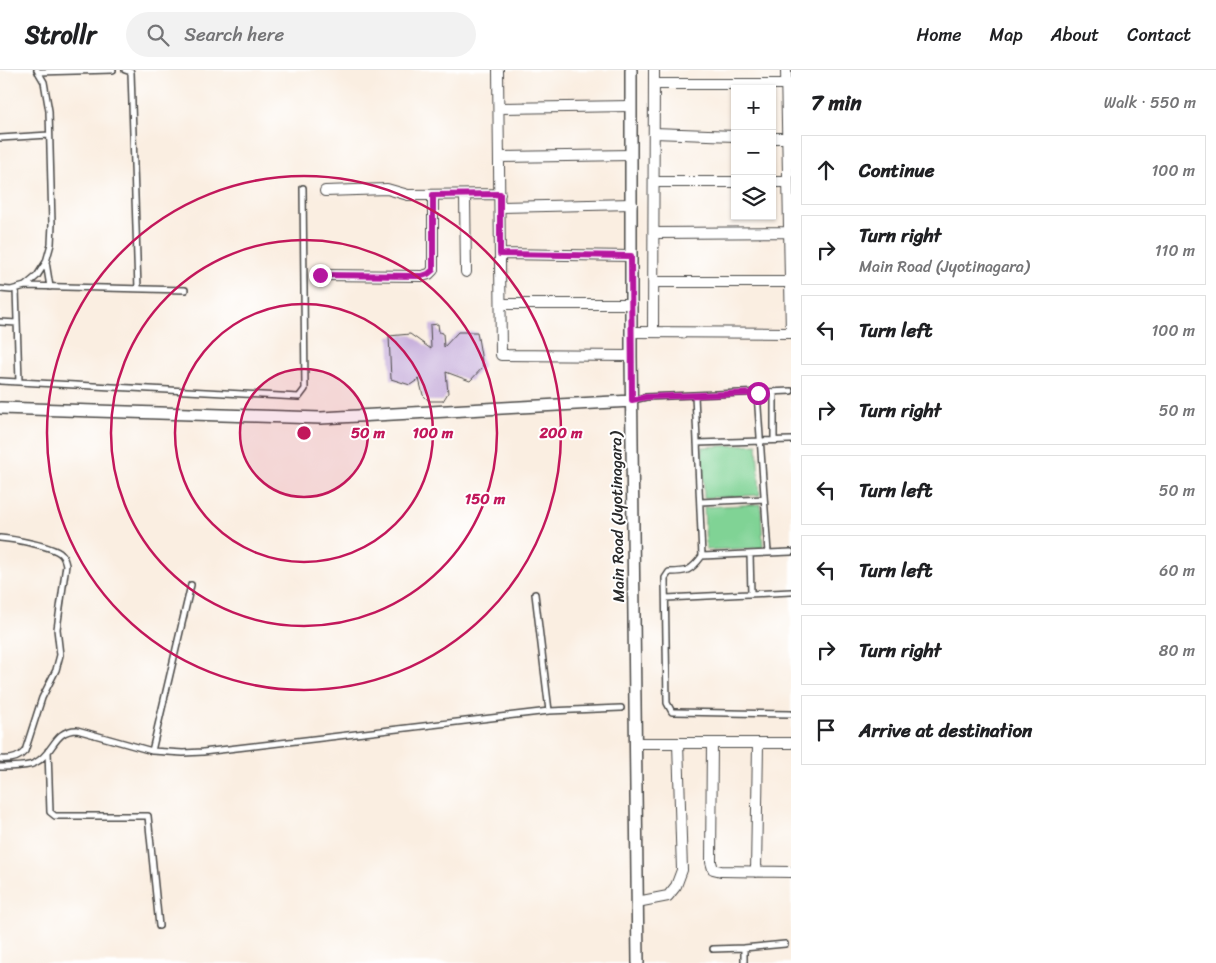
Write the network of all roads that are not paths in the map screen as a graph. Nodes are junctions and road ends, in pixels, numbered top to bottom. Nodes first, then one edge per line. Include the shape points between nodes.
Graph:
1 (113, 70) edge
2 (125, 70) edge
3 (498, 70) edge
4 (631, 70) edge
5 (654, 70) edge
6 (786, 70) edge
7 (37, 71) edge
8 (654, 84) junction
9 (786, 84) junction
10 (631, 106) junction
11 (498, 108) junction
12 (654, 133) junction
13 (49, 135) junction
14 (731, 136) edge
15 (0, 138) edge
16 (776, 138) edge
17 (788, 138) junction
18 (631, 155) junction
19 (499, 157) junction
20 (654, 182) junction
21 (731, 182) edge
22 (776, 182) edge
23 (788, 182) junction
24 (303, 188) dead end
25 (325, 191) dead end
26 (500, 194) junction
27 (433, 195) junction
28 (465, 195) junction
29 (632, 204) junction
30 (500, 207) junction
31 (789, 232) junction
32 (654, 233) junction
33 (500, 254) junction
34 (631, 256) junction
35 (790, 256) edge
36 (46, 262) junction
37 (466, 272) dead end
38 (320, 275) dead end
39 (654, 282) junction
40 (790, 282) edge
41 (24, 286) junction
42 (50, 287) junction
43 (0, 289) edge
44 (16, 289) junction
45 (138, 289) junction
46 (185, 290) dead end
47 (790, 294) edge
48 (501, 304) junction
49 (632, 304) junction
50 (0, 322) edge
51 (18, 323) junction
52 (631, 332) junction
53 (653, 332) junction
54 (791, 333) edge
55 (631, 356) junction
56 (0, 381) edge
57 (19, 382) junction
58 (791, 391) edge
59 (774, 392) junction
60 (758, 393) junction
61 (695, 395) junction
62 (632, 400) junction
63 (0, 408) edge
64 (774, 440) junction
65 (791, 440) edge
66 (760, 441) junction
67 (697, 444) junction
68 (764, 499) junction
69 (700, 502) junction
70 (0, 538) edge
71 (791, 552) edge
72 (768, 553) junction
73 (750, 554) junction
74 (702, 556) junction
75 (191, 585) dead end
76 (791, 592) edge
77 (535, 594) dead end
78 (751, 594) junction
79 (666, 598) junction
80 (621, 708) dead end
81 (549, 712) junction
82 (791, 714) edge
83 (636, 743) junction
84 (678, 743) junction
85 (712, 743) junction
86 (758, 743) junction
87 (791, 743) edge
88 (48, 750) junction
89 (152, 751) junction
90 (0, 760) edge
91 (0, 767) edge
92 (756, 872) junction
93 (791, 872) edge
94 (637, 902) junction
95 (159, 926) dead end
96 (785, 944) dead end
97 (744, 948) junction
98 (712, 949) dead end
99 (638, 963) edge
100 (744, 963) edge

1 - 7 lane
2 - 45 lane via 131,72
3 - 11 street
4 - 10 street, Main Road (Jyotinagara)
5 - 8 street
6 - 9 street
7 - 13 lane via 44,82
8 - 9 street
8 - 12 street
9 - 17 street
10 - 11 street
10 - 18 street, Main Road (Jyotinagara)
11 - 19 street
12 - 14 street
12 - 20 street
13 - 15 lane
13 - 36 lane via 52,224
16 - 17 street
17 - 23 street
18 - 19 street
18 - 29 street, Main Road (Jyotinagara)
19 - 26 street
20 - 21 street
20 - 32 street
22 - 23 street
23 - 31 street
24 - 57 lane via 303,394 293,398
25 - 27 street via 387,189 408,195
26 - 28 street
26 - 30 street
27 - 28 street
27 - 38 street via 433,270 428,274
28 - 37 street
29 - 30 street
29 - 34 street, Main Road (Jyotinagara)
30 - 33 street
31 - 32 street
31 - 35 street
32 - 39 street
33 - 34 street
33 - 48 street
34 - 49 street, Main Road (Jyotinagara)
35 - 40 street
36 - 41 lane via 37,276
36 - 42 lane
39 - 40 street
39 - 53 street
40 - 47 street
41 - 42 lane
41 - 44 lane
42 - 45 lane
43 - 44 lane
44 - 51 lane
45 - 46 lane
47 - 54 street
48 - 49 street
48 - 55 street via 501,356
49 - 52 street, Main Road (Jyotinagara)
50 - 51 lane
51 - 57 lane
52 - 53 street
52 - 55 street, Main Road (Jyotinagara)
53 - 54 street
55 - 62 street, Main Road (Jyotinagara)
56 - 57 lane
58 - 59 lane
59 - 60 lane
59 - 64 lane
60 - 61 lane
60 - 66 lane
61 - 62 lane
61 - 67 lane
62 - 63 street via 321,418
62 - 83 street, Main Road (Jyotinagara)
64 - 65 lane
64 - 66 lane
66 - 67 lane
66 - 68 lane
67 - 69 lane
68 - 69 lane
68 - 72 lane
69 - 74 lane
70 - 90 lane via 58,552 63,555 66,565 56,629 60,647 56,670 42,698 25,751
71 - 72 lane
72 - 73 lane
73 - 74 lane
73 - 78 lane
74 - 79 lane via 689,570 666,574
75 - 89 lane
76 - 78 lane
77 - 81 lane
78 - 79 lane
79 - 82 lane via 667,703 672,712
80 - 81 lane
81 - 89 lane via 203,752
83 - 84 street
83 - 94 street, Main Road (Jyotinagara)
84 - 85 street
84 - 94 street via 682,870 668,896
85 - 86 street
85 - 92 street via 712,866 721,872
86 - 87 street
86 - 92 street
88 - 89 lane via 65,731 77,730
88 - 91 lane via 42,759 29,765
88 - 95 lane via 50,812 55,816 148,816
92 - 93 street
94 - 99 street, Main Road (Jyotinagara)
96 - 97 lane
97 - 98 lane
97 - 100 lane

